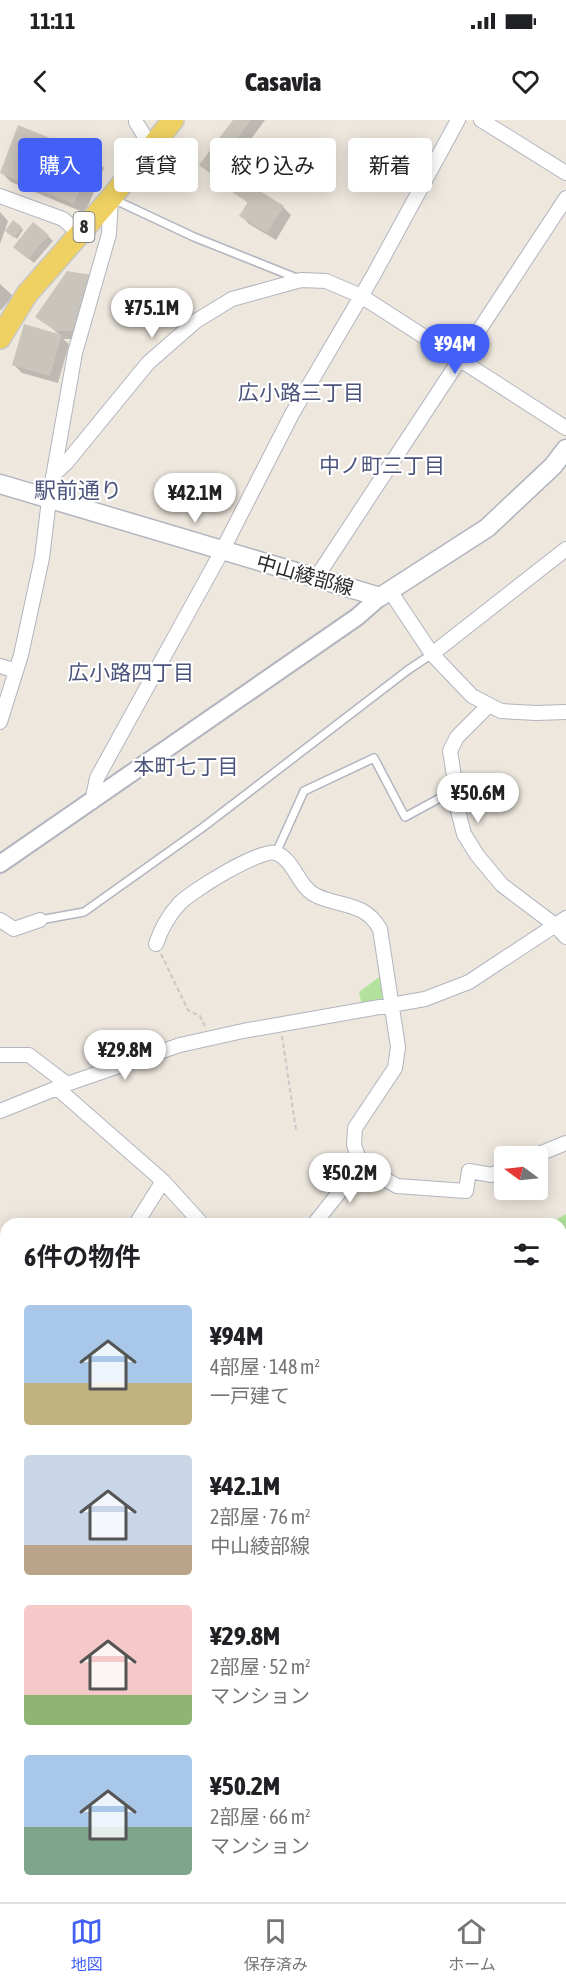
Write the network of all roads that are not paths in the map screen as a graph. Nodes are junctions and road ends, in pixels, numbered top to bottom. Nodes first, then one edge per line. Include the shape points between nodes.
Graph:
1 (136, 120) edge
2 (173, 120) edge
3 (458, 120) edge
4 (481, 120) edge
5 (146, 138) edge
6 (158, 138) edge
7 (566, 173) edge
8 (116, 192) edge
9 (0, 196) edge
10 (111, 198) junction
11 (566, 198) edge
12 (79, 233) junction
13 (301, 280) junction
14 (361, 296) junction
15 (0, 338) edge
16 (459, 360) junction
17 (566, 428) edge
18 (566, 449) edge
19 (54, 474) junction
20 (0, 484) edge
21 (49, 500) junction
22 (566, 549) edge
23 (222, 551) junction
24 (316, 578) junction
25 (385, 594) junction
26 (432, 654) junction
27 (0, 666) edge
28 (16, 671) junction
29 (489, 705) junction
30 (566, 712) edge
31 (0, 722) edge
32 (453, 791) junction
33 (92, 802) junction
34 (276, 853) junction
35 (0, 864) edge
36 (0, 920) edge
37 (40, 920) joint
38 (560, 922) edge
39 (566, 938) edge
40 (156, 944) road end
41 (392, 1006) junction
42 (0, 1054) edge
43 (62, 1086) junction
44 (0, 1111) edge
45 (566, 1143) edge
46 (548, 1150) edge
47 (361, 1165) junction
48 (494, 1174) edge
49 (164, 1181) junction
50 (140, 1218) edge
51 (197, 1218) edge
52 (319, 1218) edge

1 - 5 street
2 - 6 main road, 8
3 - 14 street
4 - 7 street
8 - 10 main road, 8
9 - 12 street via 63,219
10 - 12 main road, 8
10 - 13 lane
10 - 19 street via 109,234 75,353
11 - 16 street
12 - 15 main road, 8 via 27,294
13 - 14 street via 326,281
13 - 19 street via 232,299 196,321 148,363
14 - 16 street
14 - 23 street via 292,414
16 - 17 street
16 - 24 street
18 - 25 main road via 487,528
19 - 21 street
20 - 21 main road, 中山綾部線
21 - 23 main road, 中山綾部線
21 - 28 street via 42,558
22 - 26 street
23 - 24 main road, 中山綾部線
23 - 33 street via 97,778
24 - 25 main road, 中山綾部線
25 - 26 street
25 - 33 street
26 - 29 street via 472,696
26 - 37 lane via 84,912
27 - 28 street
28 - 31 street
29 - 30 street via 501,711
29 - 32 street via 457,737 450,751
32 - 34 lane via 405,817 374,758 304,791
32 - 38 street via 464,834 477,855 502,885
33 - 35 street
34 - 40 street via 264,853 203,884 180,904 161,929
34 - 41 street via 286,860 306,890 374,917 380,929
36 - 37 street via 14,929
38 - 39 street
38 - 41 street via 469,982 426,999
41 - 43 street via 180,1045
41 - 47 street via 398,1047 395,1068 355,1128 354,1145
42 - 43 street via 29,1055
43 - 44 street
43 - 49 street
45 - 46 street
47 - 48 street via 397,1186 466,1191 469,1171
47 - 52 street
49 - 50 street
49 - 51 street

